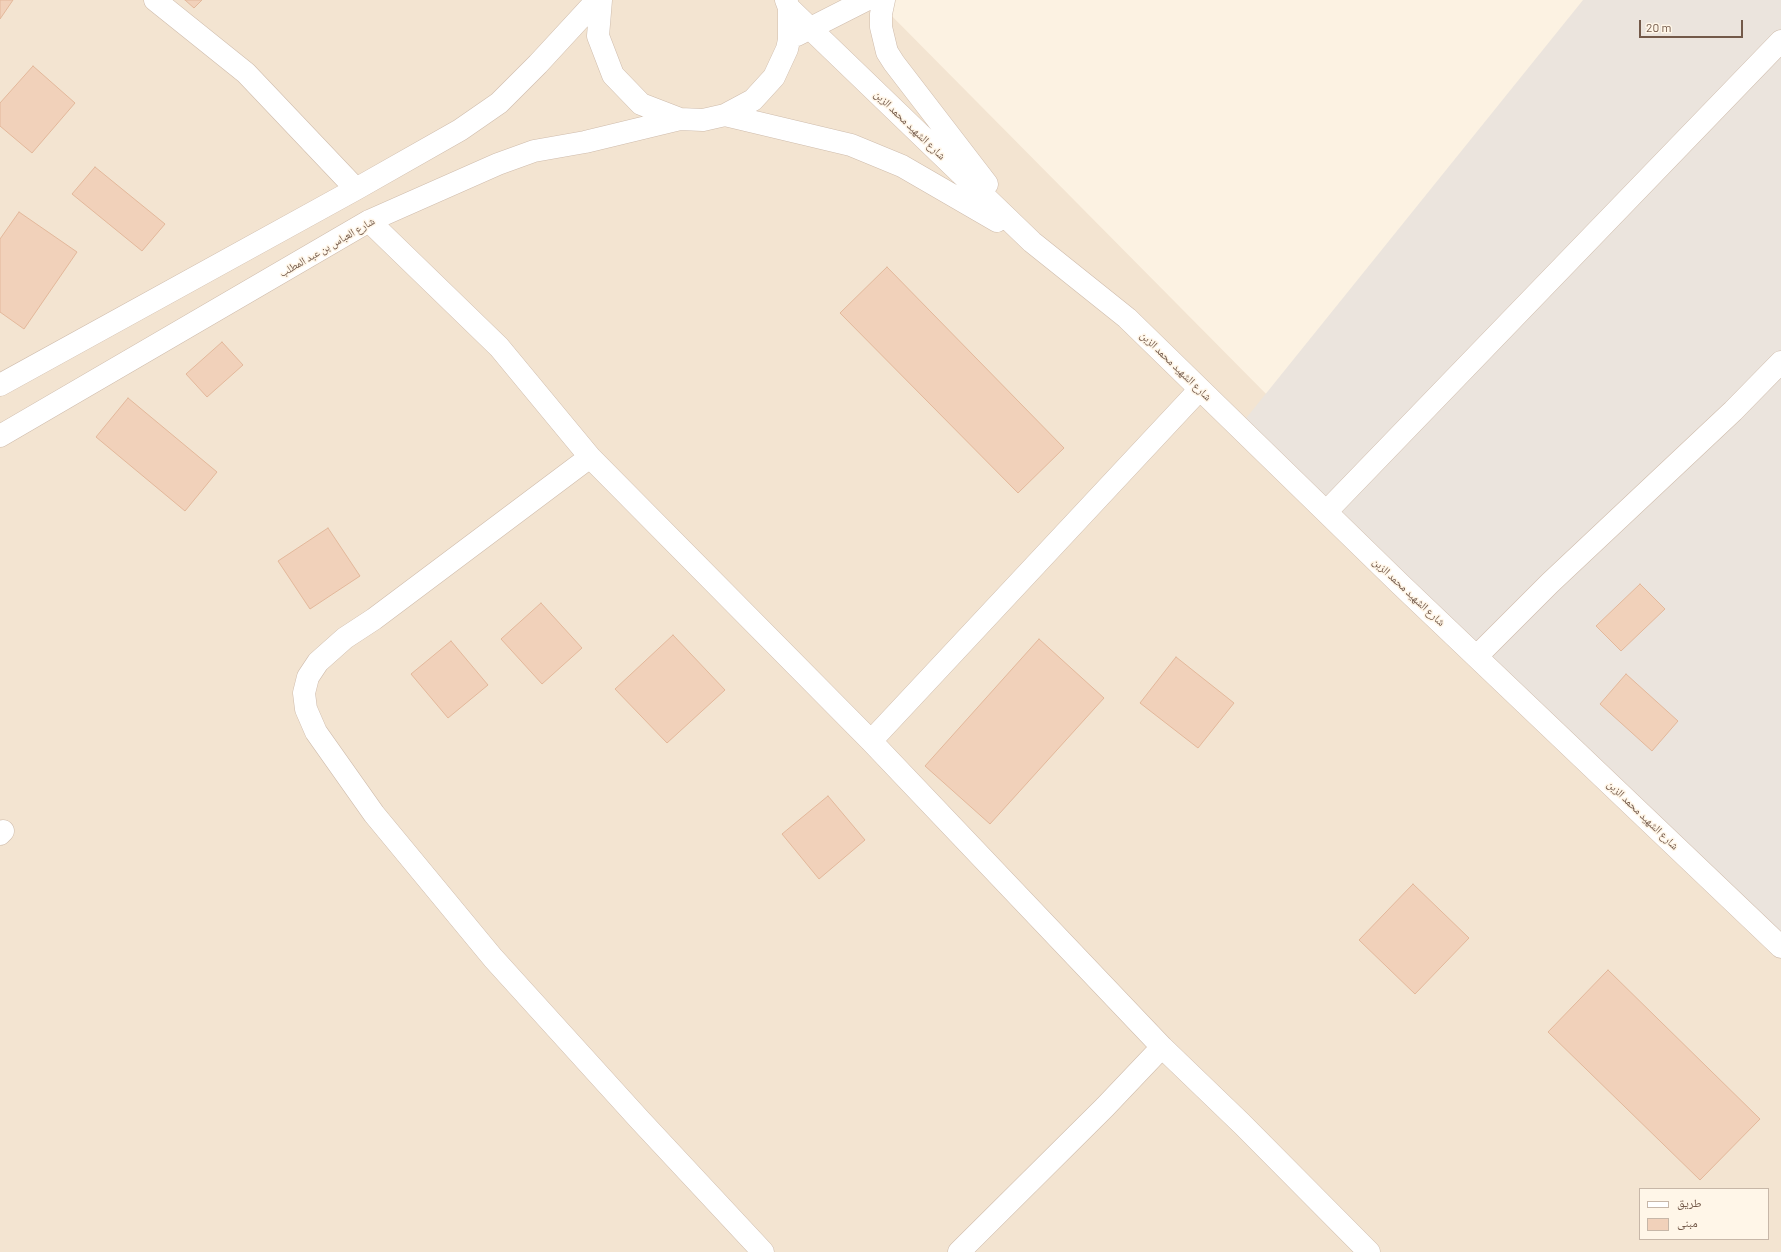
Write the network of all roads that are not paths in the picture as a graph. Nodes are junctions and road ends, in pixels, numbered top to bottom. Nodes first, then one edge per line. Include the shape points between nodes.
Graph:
1 (154, 0) edge
2 (597, 0) edge
3 (601, 0) edge
4 (866, 0) edge
5 (884, 0) edge
6 (788, 4) edge
7 (810, 29) junction
8 (789, 40) junction
9 (1781, 41) edge
10 (725, 115) junction
11 (680, 119) junction
12 (356, 189) junction
13 (369, 221) junction
14 (1032, 242) junction
15 (1781, 362) edge
16 (3, 379) edge
17 (1200, 389) junction
18 (0, 436) edge
19 (590, 457) junction
20 (1326, 512) junction
21 (1477, 656) junction
22 (871, 741) junction
23 (1781, 947) edge
24 (1162, 1047) junction
25 (763, 1252) edge
26 (959, 1252) edge
27 (1369, 1252) edge

1 - 12 street via 246,73
2 - 12 street via 499,102 460,130
3 - 11 street via 598,36 613,75 641,104
4 - 7 street
5 - 14 street via 881,27 894,63
6 - 7 street, شارع الشهيد محمد الزبن
6 - 8 street
7 - 8 street
7 - 14 street, شارع الشهيد محمد الزبن
8 - 10 street via 774,78 753,100
9 - 20 street
10 - 11 street via 703,120
10 - 14 street, شارع الشهيد محمد الزبن via 851,145 902,166
11 - 13 street, شارع العباس بن عبد المطلب via 585,142 534,151 498,164
12 - 16 street
13 - 18 street, شارع العباس بن عبد المطلب
13 - 19 street via 499,347
14 - 17 street, شارع الشهيد محمد الزبن via 1127,318
15 - 21 street
17 - 20 street, شارع الشهيد محمد الزبن
17 - 22 street
19 - 22 street
19 - 25 street via 380,614 344,638 318,662 308,677 304,693 306,709 316,732 374,814 493,958
20 - 21 street, شارع الشهيد محمد الزبن
21 - 23 street, شارع الشهيد محمد الزبن
22 - 24 street
24 - 26 street
24 - 27 street

